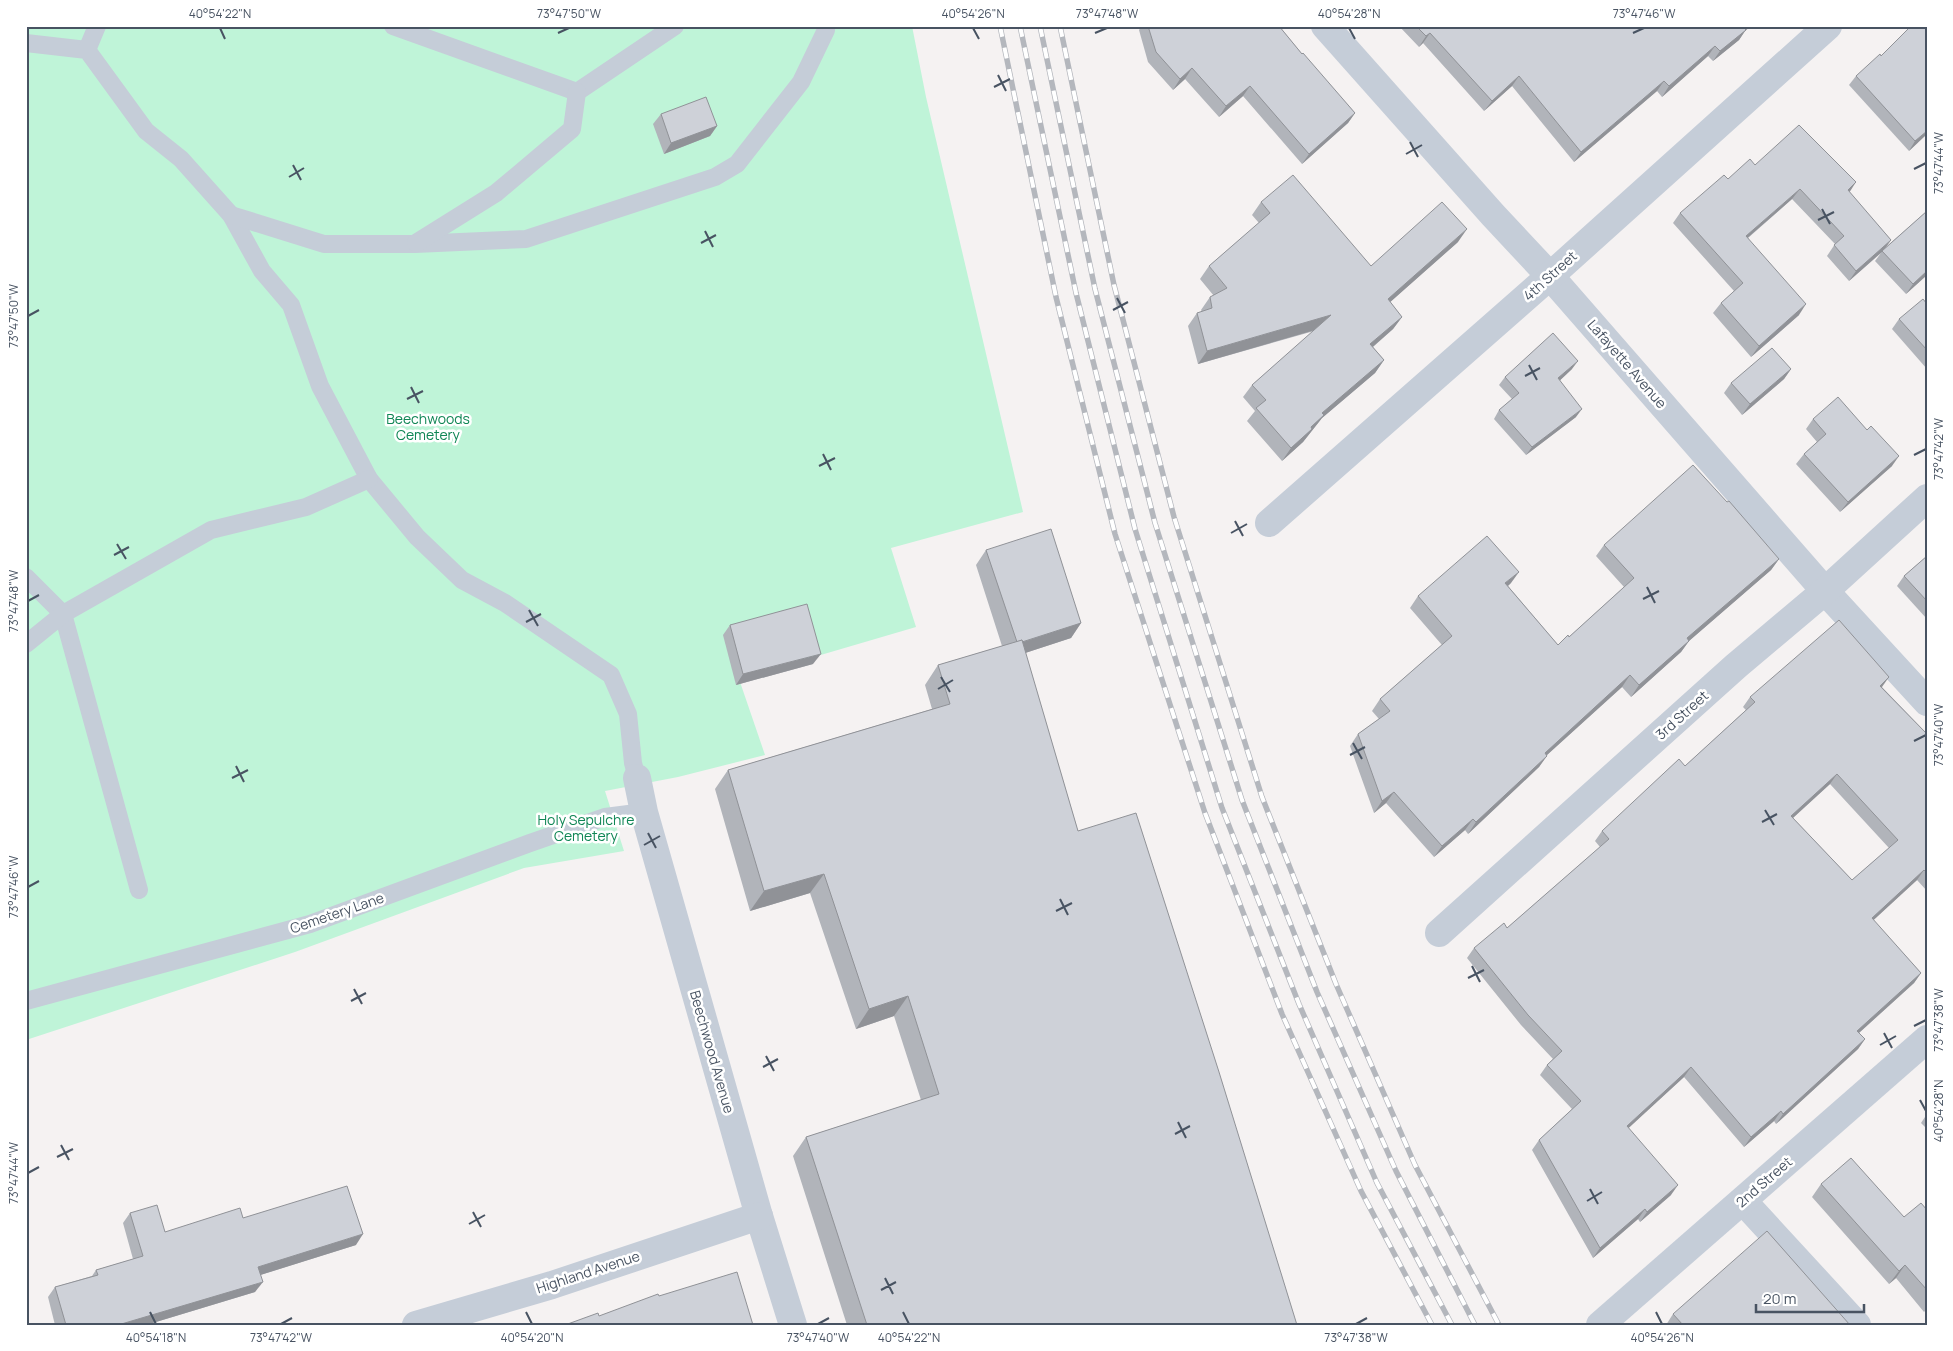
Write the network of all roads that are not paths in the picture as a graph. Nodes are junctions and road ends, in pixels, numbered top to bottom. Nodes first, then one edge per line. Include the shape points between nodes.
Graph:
1 (97, 26) edge
2 (393, 26) edge
3 (675, 26) edge
4 (825, 26) edge
5 (1325, 26) edge
6 (1828, 26) edge
7 (26, 42) edge
8 (87, 50) junction
9 (577, 92) junction
10 (231, 215) junction
11 (415, 244) junction
12 (1550, 276) junction
13 (369, 479) junction
14 (1927, 498) edge
15 (1269, 522) dead end
16 (26, 577) edge
17 (1825, 591) junction
18 (63, 614) junction
19 (26, 644) edge
20 (1927, 702) edge
21 (637, 778) joint
22 (644, 812) junction
23 (139, 890) dead end
24 (1439, 933) dead end
25 (26, 1001) edge
26 (1927, 1039) edge
27 (1743, 1201) junction
28 (759, 1216) junction
29 (416, 1325) edge
30 (793, 1325) edge
31 (1600, 1325) edge
32 (1857, 1325) edge

1 - 8 lane
2 - 9 lane
3 - 9 lane
4 - 11 lane via 801,82 737,164 715,177 526,239
5 - 12 street, Lafayette Avenue
6 - 12 street, 4th Street
7 - 8 lane
8 - 10 lane via 146,131 181,159
9 - 11 lane via 572,129 496,193
10 - 11 lane via 324,244
10 - 13 lane via 262,271 291,305 320,386
12 - 15 street, 4th Street
12 - 17 street, Lafayette Avenue
13 - 18 lane via 306,507 211,530
13 - 21 lane via 417,537 462,580 505,603 611,675 628,714
14 - 17 street, 3rd Street
16 - 18 lane
17 - 20 street, Lafayette Avenue
17 - 24 street, 3rd Street via 1736,666
18 - 19 lane
18 - 23 lane
21 - 22 street, Beechwood Avenue
22 - 25 lane, Cemetery Lane via 605,817 310,924
22 - 28 street, Beechwood Avenue
26 - 27 street, 2nd Street
27 - 31 street, 2nd Street
27 - 32 street
28 - 29 street, Highland Avenue via 552,1285
28 - 30 street, Beechwood Avenue

